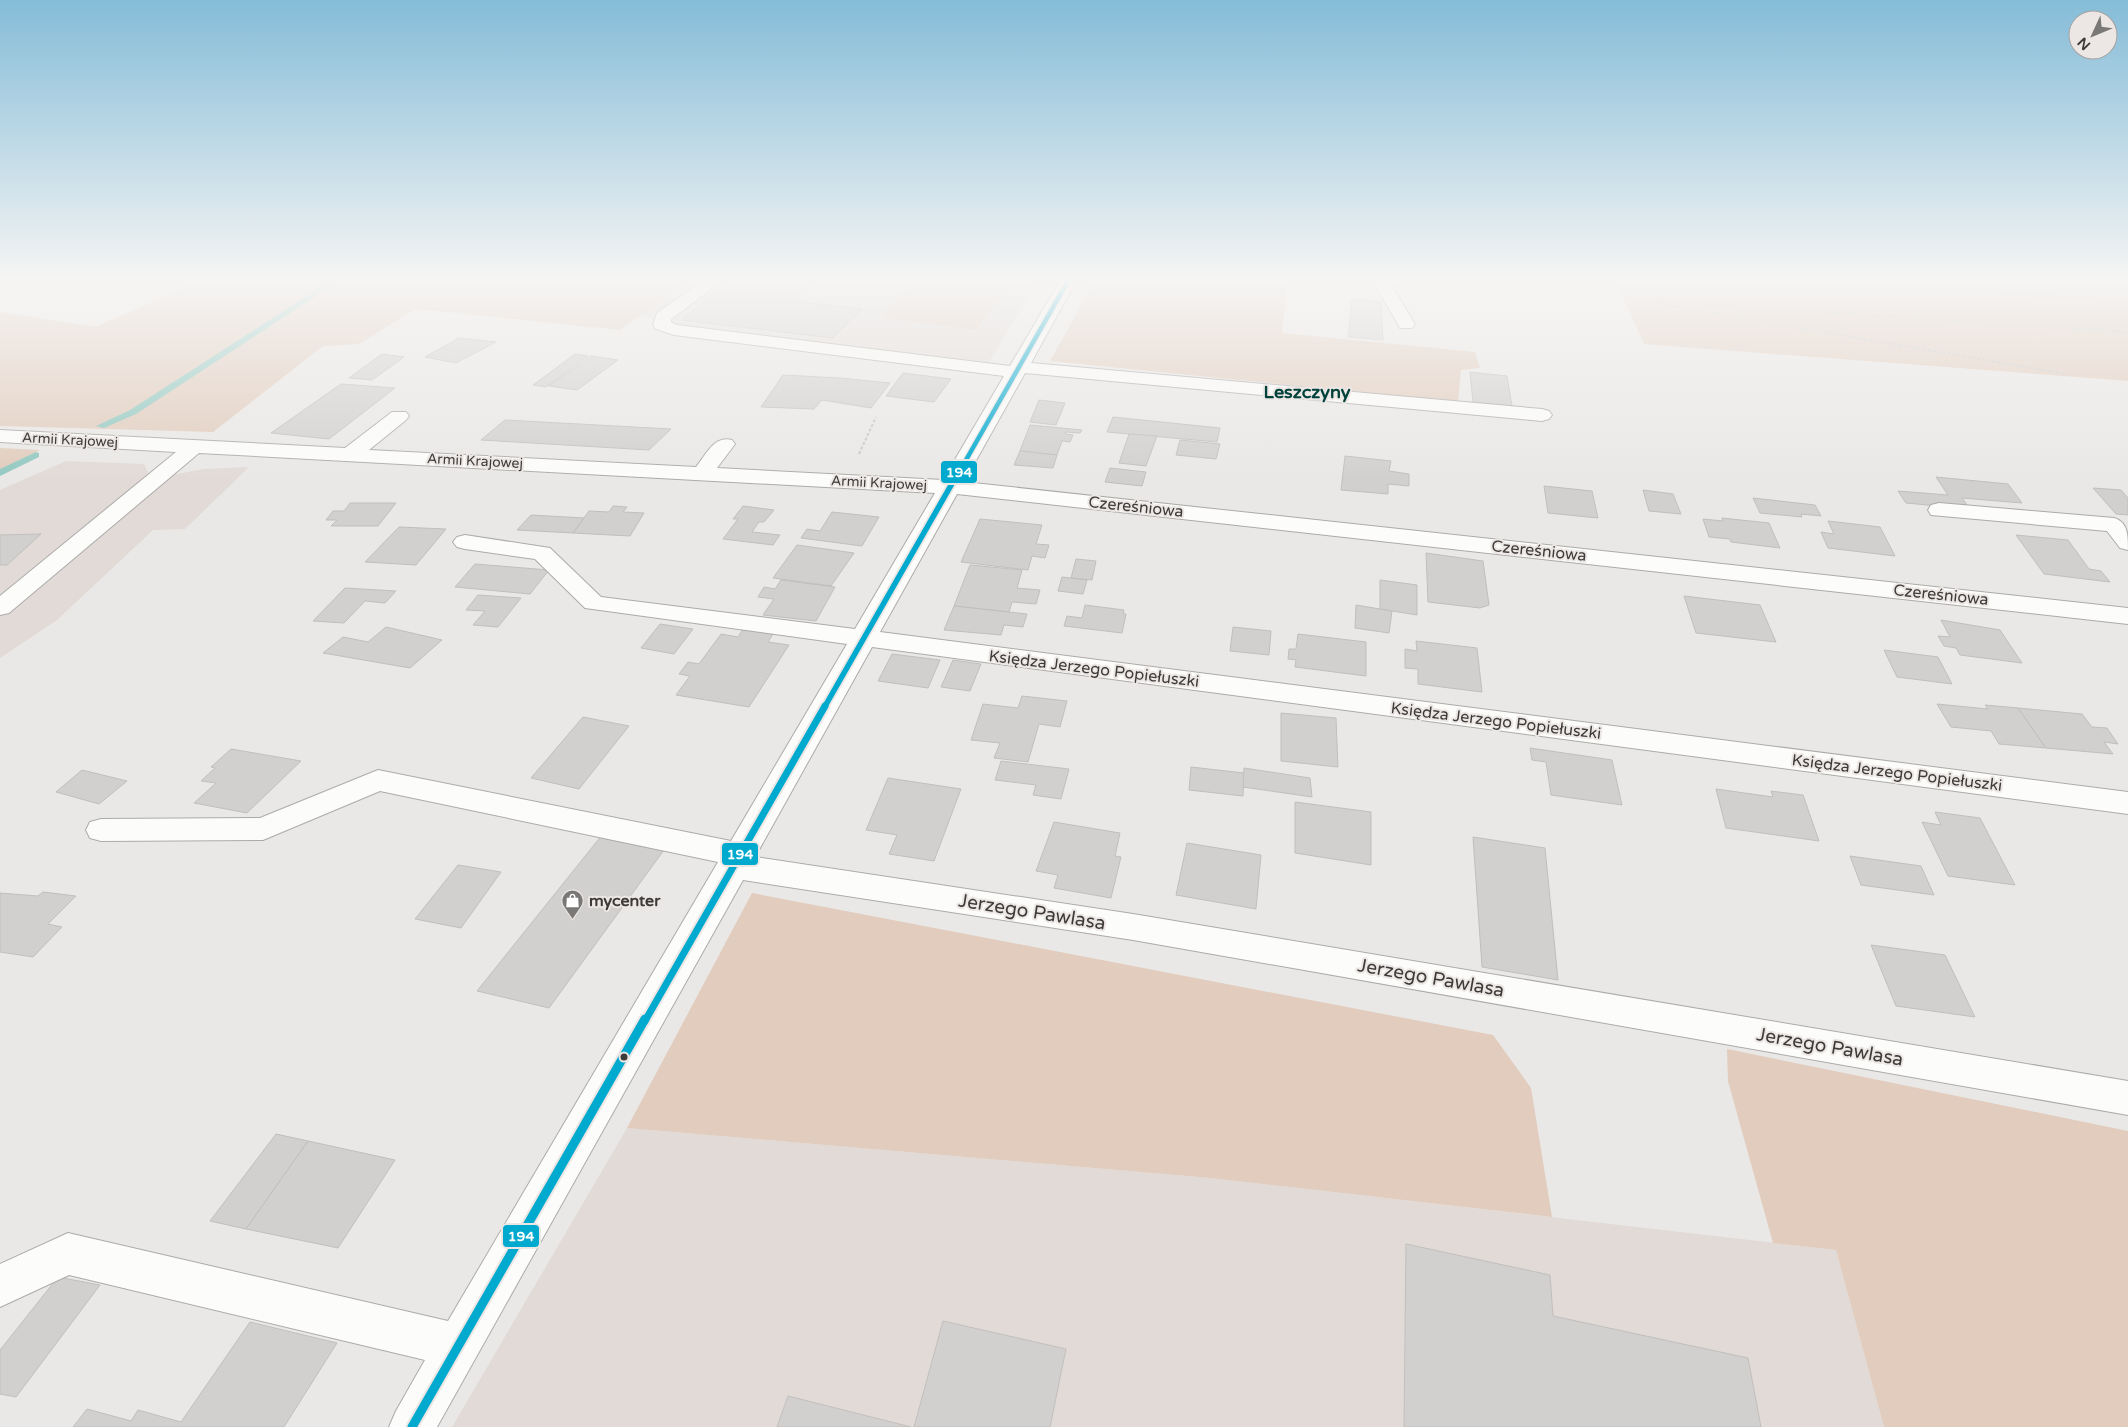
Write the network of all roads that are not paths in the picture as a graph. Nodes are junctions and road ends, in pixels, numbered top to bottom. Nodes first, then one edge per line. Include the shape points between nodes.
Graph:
1 (825, 348) edge
2 (1031, 348) edge
3 (1018, 370) junction
4 (1542, 415) dead end
5 (399, 416) dead end
6 (0, 436) edge
7 (725, 444) dead end
8 (194, 447) junction
9 (349, 455) junction
10 (702, 473) junction
11 (950, 487) junction
12 (1939, 510) dead end
13 (465, 542) dead end
14 (2128, 543) edge
15 (0, 608) edge
16 (2128, 616) edge
17 (864, 639) junction
18 (2128, 803) edge
19 (101, 830) dead end
20 (737, 861) junction
21 (2128, 1098) edge
22 (0, 1286) edge
23 (459, 1346) junction
24 (412, 1427) edge

1 - 3 street
2 - 3 street
3 - 4 street
3 - 11 street
5 - 9 street
6 - 8 street, Armii Krajowej
7 - 10 street
8 - 9 street, Armii Krajowej
8 - 15 street
9 - 10 street, Armii Krajowej
10 - 11 street, Armii Krajowej
11 - 16 street, Czereśniowa
11 - 17 street
12 - 14 street via 2114,525
13 - 17 street, Księdza Jerzego Popiełuszki via 542,553 594,603
17 - 18 street, Księdza Jerzego Popiełuszki
17 - 20 street
19 - 20 street, Jerzego Pawlasa via 263,829 378,780
20 - 21 street, Jerzego Pawlasa
20 - 23 street
22 - 23 street via 68,1254
23 - 24 street

